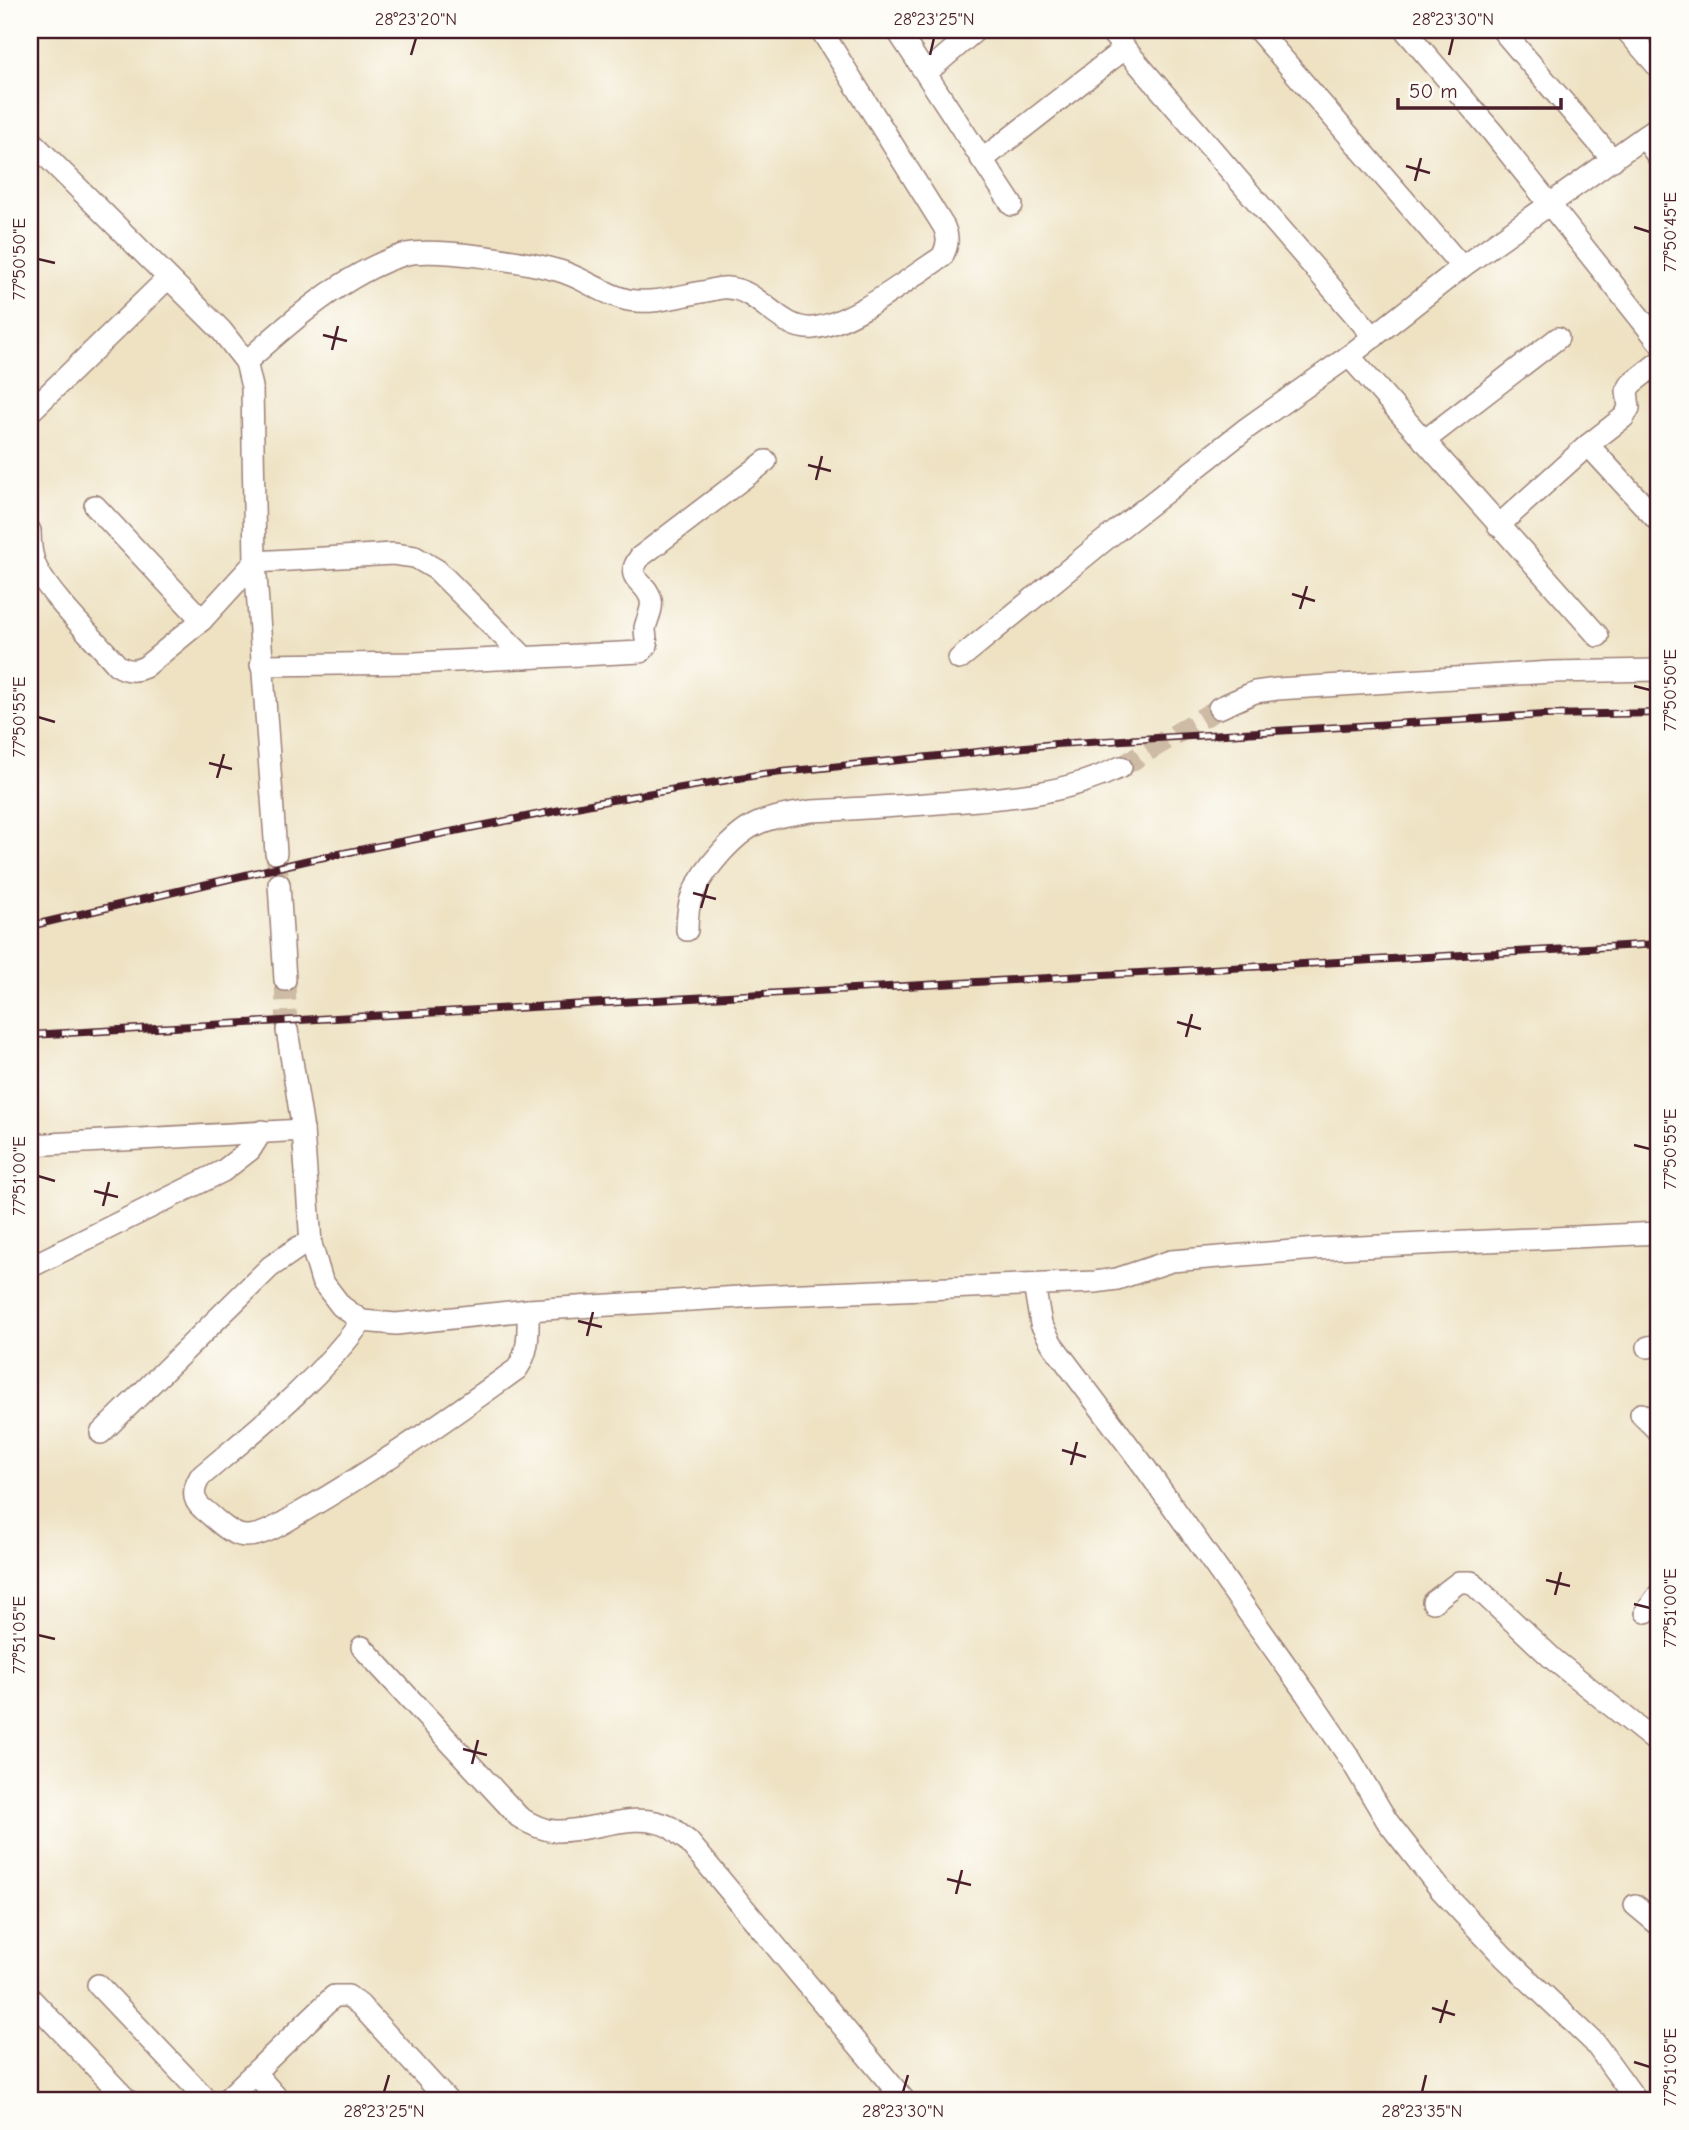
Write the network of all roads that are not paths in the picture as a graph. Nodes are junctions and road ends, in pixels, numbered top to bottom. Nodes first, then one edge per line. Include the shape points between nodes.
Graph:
1 (821, 30) edge
2 (897, 30) edge
3 (976, 30) edge
4 (1109, 30) edge
5 (1258, 30) edge
6 (1405, 30) edge
7 (1502, 30) edge
8 (1626, 30) edge
9 (1124, 49) junction
10 (1659, 68) edge
11 (926, 74) junction
12 (1652, 131) edge
13 (30, 140) edge
14 (1659, 158) edge
15 (982, 160) junction
16 (1613, 160) junction
17 (1012, 205) dead end
18 (1550, 206) junction
19 (1462, 267) junction
20 (168, 278) junction
21 (1374, 337) junction
22 (1558, 338) dead end
23 (1659, 342) edge
24 (1349, 356) junction
25 (246, 362) junction
26 (1659, 362) edge
27 (30, 411) edge
28 (1423, 441) junction
29 (1588, 445) junction
30 (766, 461) dead end
31 (95, 506) dead end
32 (1659, 522) edge
33 (1498, 526) junction
34 (30, 531) edge
35 (256, 562) junction
36 (202, 620) junction
37 (1598, 636) dead end
38 (525, 658) junction
39 (959, 659) dead end
40 (261, 665) junction
41 (1659, 670) edge
42 (1219, 708) tunnel mouth
43 (1121, 767) tunnel mouth
44 (276, 853) tunnel mouth
45 (279, 884) tunnel mouth
46 (687, 930) dead end
47 (285, 980) tunnel mouth
48 (287, 1030) tunnel mouth
49 (283, 1130) junction
50 (30, 1146) edge
51 (1659, 1233) edge
52 (311, 1244) junction
53 (30, 1267) edge
54 (1034, 1285) junction
55 (528, 1310) junction
56 (362, 1321) junction
57 (1640, 1414) dead end
58 (1659, 1432) edge
59 (101, 1433) dead end
60 (1659, 1594) edge
61 (1433, 1602) dead end
62 (1646, 1612) dead end
63 (362, 1647) dead end
64 (1659, 1744) edge
65 (1635, 1905) dead end
66 (1659, 1925) edge
67 (98, 1985) dead end
68 (30, 1998) edge
69 (255, 2073) junction
70 (127, 2100) edge
71 (207, 2100) edge
72 (226, 2100) edge
73 (279, 2100) edge
74 (447, 2100) edge
75 (904, 2100) edge
76 (1636, 2100) edge

1 - 25 street via 948,237 942,257 859,310 829,325 809,328 728,288 648,302 629,300 559,271 474,256 405,254 339,287 297,316
2 - 11 street
3 - 11 street
4 - 9 street
5 - 19 street
6 - 18 street
7 - 16 street
8 - 10 street
9 - 15 street
9 - 21 street
11 - 15 street
12 - 14 street
12 - 16 street
13 - 20 street
15 - 17 street
16 - 18 street
18 - 19 street
18 - 23 street
19 - 21 street
20 - 25 street
20 - 27 street
21 - 24 street
22 - 28 street
24 - 28 street
24 - 39 street via 1247,428
25 - 35 street via 252,387
26 - 29 street via 1631,384 1624,417
28 - 33 street
29 - 32 street
29 - 33 street
30 - 38 street via 635,564 633,573 652,605 646,649
31 - 36 street
33 - 37 street
34 - 36 street via 33,557 52,591 125,670 145,667
35 - 36 street
35 - 38 street via 393,554 415,557 436,570
35 - 40 street
38 - 40 street
40 - 44 street
41 - 42 street via 1277,689 1255,692
43 - 46 street via 1059,791 1021,797 811,811 757,824 735,839 693,894
45 - 47 street
48 - 49 street
49 - 50 street
49 - 52 street
49 - 53 street via 223,1171
51 - 54 street via 1317,1249 1171,1261 1117,1279
52 - 56 street via 322,1281 341,1306
52 - 59 street via 271,1267
54 - 55 street
54 - 76 street via 1041,1324 1052,1344 1307,1695 1387,1821 1441,1891 1594,2042
55 - 56 street via 396,1324
55 - 56 street via 525,1357 517,1369 422,1438 305,1510 255,1535 231,1531 198,1505 194,1486 339,1353
57 - 58 street
60 - 62 street
61 - 64 street via 1458,1582 1471,1582 1553,1659
63 - 75 street via 519,1817 556,1831 619,1821 650,1822 670,1827 688,1841
65 - 66 street
67 - 71 street
68 - 70 street
69 - 72 street
69 - 73 street
69 - 74 street via 334,1996 348,1996

